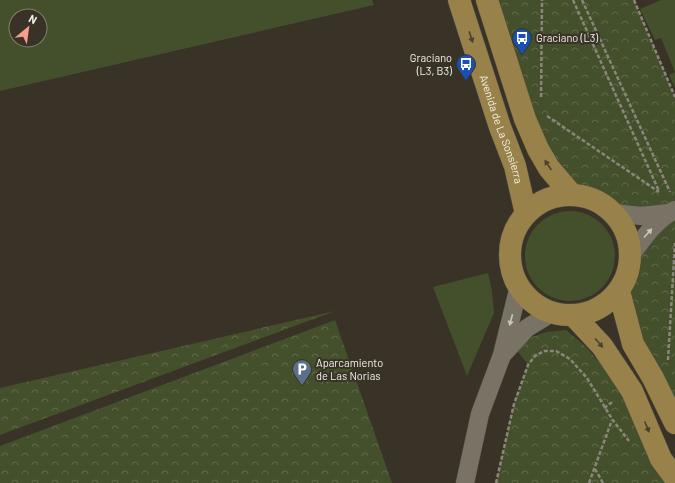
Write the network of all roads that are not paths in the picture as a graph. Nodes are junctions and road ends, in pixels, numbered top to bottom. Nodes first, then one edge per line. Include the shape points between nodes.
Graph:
1 (460, 0) edge
2 (487, 0) edge
3 (572, 195) junction
4 (672, 206) edge
5 (614, 213) junction
6 (526, 214) junction
7 (631, 255) junction
8 (519, 286) junction
9 (619, 291) junction
10 (563, 314) junction
11 (502, 355) junction
12 (675, 423) edge
13 (675, 478) edge
14 (465, 483) edge

1 -> 6 main road, Avenida de La Sonsierra via 515,166
3 -> 2 main road via 549,168 524,119
3 - 5 main road via 595,200
3 - 6 main road via 540,203
4 - 5 street via 641,216
7 -> 4 street
5 - 7 main road via 629,240
6 - 8 main road via 513,236 510,249 513,274
7 - 9 main road via 628,274
8 - 10 main road via 533,302
8 -> 11 street
9 - 10 main road via 606,303 590,312
9 - 12 main road via 633,344 654,378
10 - 11 street via 527,328
10 -> 13 main road via 602,346 632,391 661,460
11 - 14 street via 480,414

